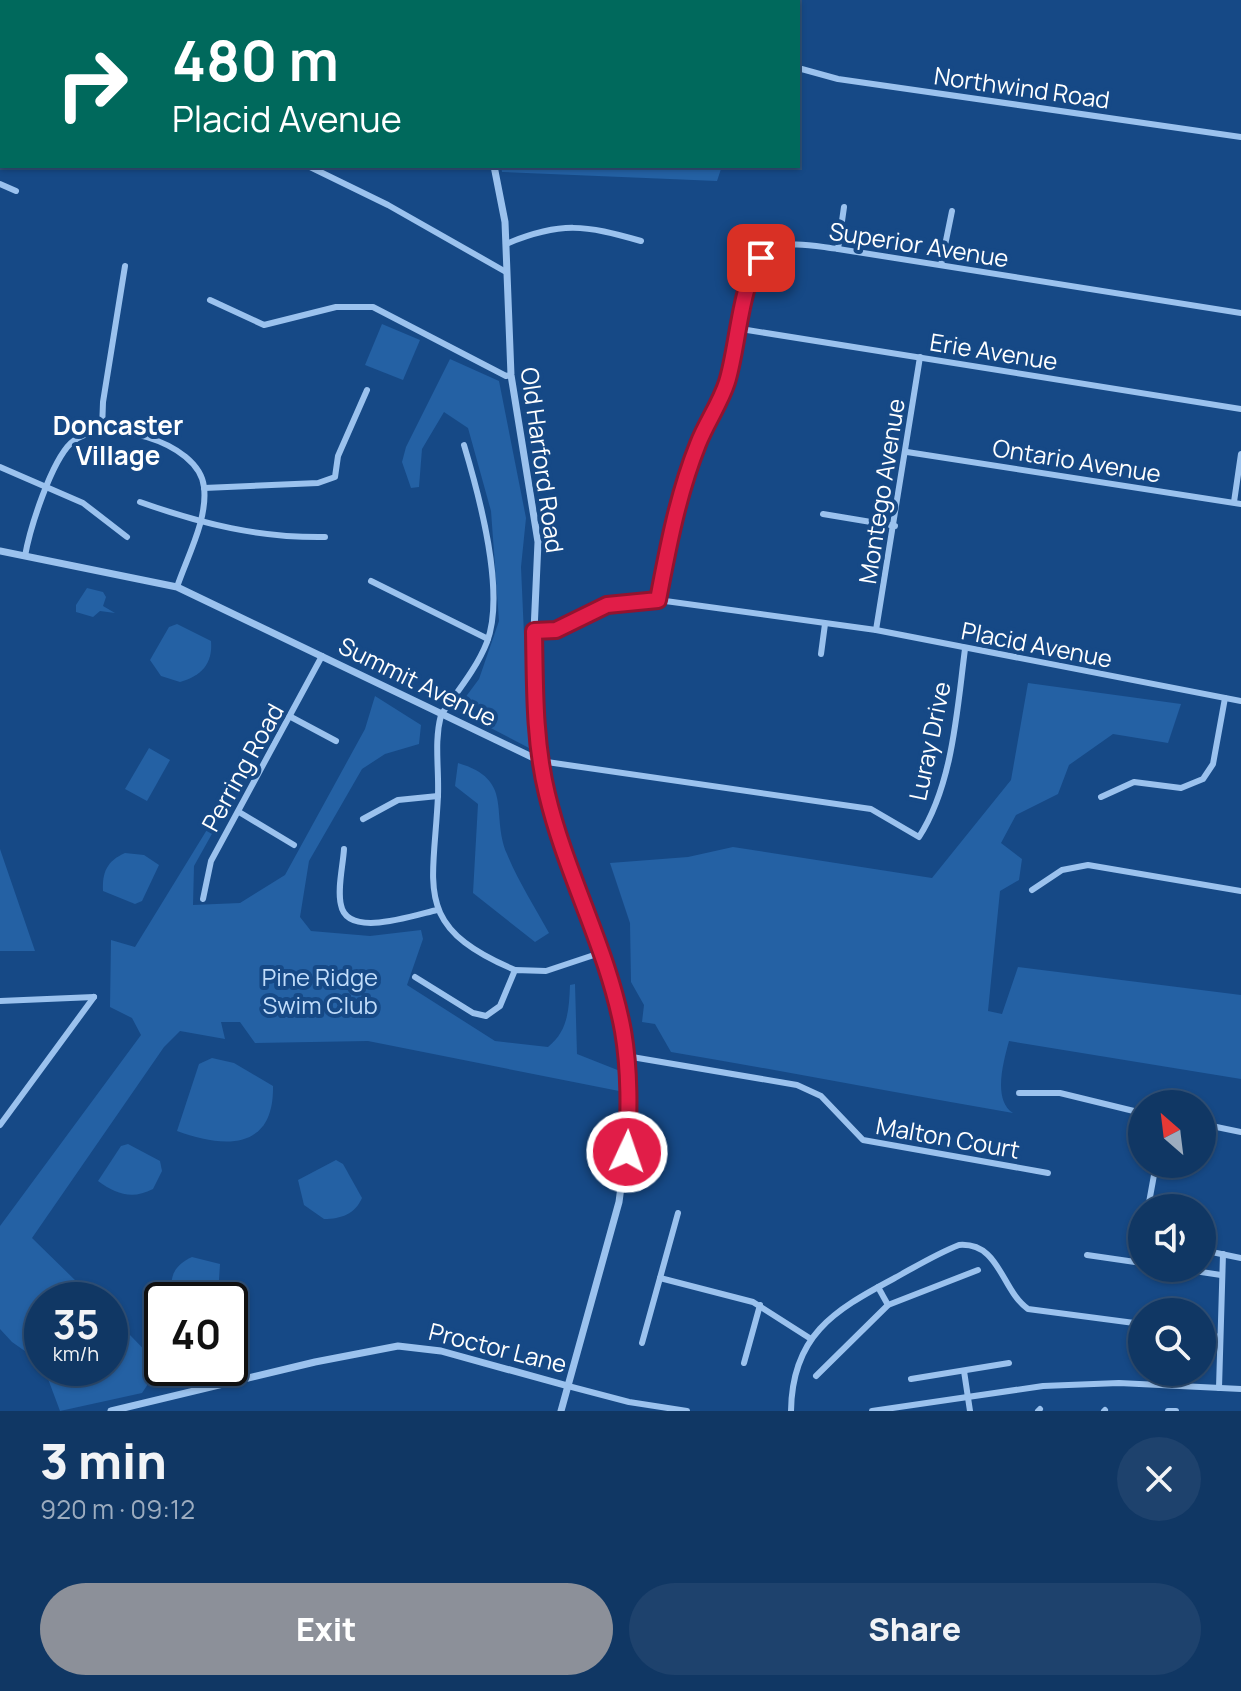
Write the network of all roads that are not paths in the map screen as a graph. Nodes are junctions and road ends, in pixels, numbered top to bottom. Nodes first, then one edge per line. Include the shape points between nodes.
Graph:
1 (800, 69) edge
2 (1241, 137) edge
3 (312, 168) edge
4 (494, 168) edge
5 (0, 184) edge
6 (16, 191) dead end
7 (844, 207) dead end
8 (952, 211) dead end
9 (641, 241) dead end
10 (506, 244) junction
11 (838, 249) junction
12 (941, 265) junction
13 (125, 266) dead end
14 (506, 272) junction
15 (210, 300) dead end
16 (1241, 313) edge
17 (741, 329) junction
18 (920, 357) junction
19 (511, 375) junction
20 (367, 390) dead end
21 (1241, 409) edge
22 (102, 430) junction
23 (464, 445) dead end
24 (907, 452) junction
25 (1241, 454) edge
26 (0, 467) edge
27 (48, 487) junction
28 (204, 488) junction
29 (140, 502) dead end
30 (1238, 503) edge
31 (823, 514) dead end
32 (199, 523) junction
33 (895, 526) junction
34 (127, 537) dead end
35 (325, 537) dead end
36 (0, 551) edge
37 (25, 556) junction
38 (371, 581) dead end
39 (177, 587) junction
40 (658, 600) junction
41 (825, 624) junction
42 (876, 630) junction
43 (534, 631) junction
44 (488, 639) junction
45 (965, 649) junction
46 (821, 654) dead end
47 (322, 656) junction
48 (1225, 698) junction
49 (1241, 701) edge
50 (441, 715) junction
51 (291, 717) junction
52 (336, 741) dead end
53 (540, 761) junction
54 (438, 796) junction
55 (1101, 797) dead end
56 (239, 812) junction
57 (363, 819) dead end
58 (919, 837) joint
59 (294, 845) dead end
60 (344, 849) dead end
61 (1032, 890) dead end
62 (1241, 891) edge
63 (203, 899) dead end
64 (437, 910) junction
65 (600, 953) junction
66 (515, 970) junction
67 (415, 977) dead end
68 (0, 1001) edge
69 (626, 1056) junction
70 (1019, 1093) dead end
71 (1128, 1110) edge
72 (0, 1125) edge
73 (1216, 1127) edge
74 (1241, 1132) edge
75 (1048, 1173) dead end
76 (678, 1213) dead end
77 (1216, 1253) edge
78 (1223, 1254) junction
79 (1087, 1255) dead end
80 (1241, 1258) edge
81 (1128, 1261) edge
82 (978, 1270) dead end
83 (1216, 1274) edge
84 (1221, 1275) junction
85 (660, 1278) junction
86 (878, 1287) junction
87 (760, 1305) junction
88 (888, 1305) junction
89 (1128, 1322) edge
90 (1216, 1336) edge
91 (1220, 1337) junction
92 (811, 1339) junction
93 (642, 1343) dead end
94 (744, 1363) dead end
95 (1009, 1363) dead end
96 (964, 1371) junction
97 (816, 1376) dead end
98 (911, 1379) dead end
99 (568, 1386) junction
100 (1219, 1388) junction
101 (1241, 1389) edge
102 (968, 1395) junction
103 (111, 1411) edge
104 (561, 1411) edge
105 (687, 1411) edge
106 (791, 1411) edge
107 (872, 1411) edge
108 (970, 1411) edge
109 (1168, 1411) edge
110 (1176, 1411) edge

1 - 2 street, Northwind Road via 843,80
3 - 14 street
4 - 10 street, Old Harford Road
5 - 6 street
7 - 11 street
8 - 12 street
9 - 10 street via 568,226 543,229
10 - 14 street, Old Harford Road
11 - 12 street, Superior Avenue
11 - 17 street, Superior Avenue via 785,244 761,258 747,281
12 - 16 street, Superior Avenue
13 - 22 street
14 - 19 street, Old Harford Road
15 - 19 street via 264,325 336,307 373,307
17 - 18 street, Erie Avenue
17 - 40 street, Superior Avenue via 726,383 679,502
18 - 21 street, Erie Avenue
18 - 24 street, Montego Avenue
19 - 43 street, Old Harford Road via 538,542
20 - 28 street via 338,456 335,477 318,483
22 - 27 street via 71,443
22 - 28 street via 173,447 190,458
23 - 44 street via 487,550 492,599
24 - 30 street, Ontario Avenue
24 - 33 street, Montego Avenue
25 - 30 street
26 - 27 street
27 - 34 street via 83,503
27 - 37 street via 34,516
28 - 32 street
29 - 32 street
31 - 33 street
32 - 35 street via 255,534
32 - 39 street
33 - 42 street, Montego Avenue
36 - 37 street, Summit Avenue
37 - 39 street, Summit Avenue
38 - 44 street
39 - 47 street, Summit Avenue
40 - 41 street, Placid Avenue
40 - 43 street, Placid Avenue via 607,605 556,630
41 - 42 street, Placid Avenue
41 - 46 street
42 - 45 street, Placid Avenue
43 - 53 street, Old Harford Road
44 - 50 street
45 - 48 street, Placid Avenue
45 - 58 street, Luray Drive via 946,769 932,816
47 - 50 street, Summit Avenue
47 - 51 street, Perring Road
48 - 49 street, Placid Avenue
48 - 55 street via 1216,753 1203,779 1181,788 1134,782
50 - 53 street, Summit Avenue
50 - 54 street via 435,743
51 - 52 street
51 - 56 street, Perring Road
53 - 58 street, Summit Avenue via 871,809
53 - 65 street, Old Harford Road via 557,829
54 - 57 street via 398,800
54 - 64 street via 431,883
56 - 59 street
56 - 63 street, Perring Road via 211,861
60 - 64 street via 340,904 348,919 383,922
61 - 62 street via 1062,870 1088,865
64 - 66 street via 469,945
65 - 66 street via 546,971
65 - 69 street, Old Harford Road via 617,1004
66 - 67 street via 500,1006 486,1016
68 - 72 street via 94,997
69 - 75 street, Malton Court via 797,1085 821,1096 863,1140
69 - 99 street, Old Harford Road via 629,1112 623,1181
70 - 71 street via 1060,1093
73 - 74 street
76 - 85 street
77 - 78 street
78 - 80 street
78 - 84 street
79 - 81 street
82 - 88 street
83 - 84 street
84 - 91 street
85 - 87 street
85 - 93 street
86 - 88 street
86 - 89 street via 966,1244 990,1255 1028,1309
86 - 92 street via 832,1315
87 - 92 street
87 - 94 street
88 - 97 street
90 - 91 street
91 - 100 street
92 - 106 street via 794,1374
95 - 96 street
96 - 98 street
96 - 102 street
99 - 103 street, Proctor Lane via 441,1351 398,1346
99 - 104 street, Old Harford Road
99 - 105 street, Proctor Lane
100 - 101 street
100 - 102 street via 1119,1383
102 - 107 street
102 - 108 street
109 - 110 street

